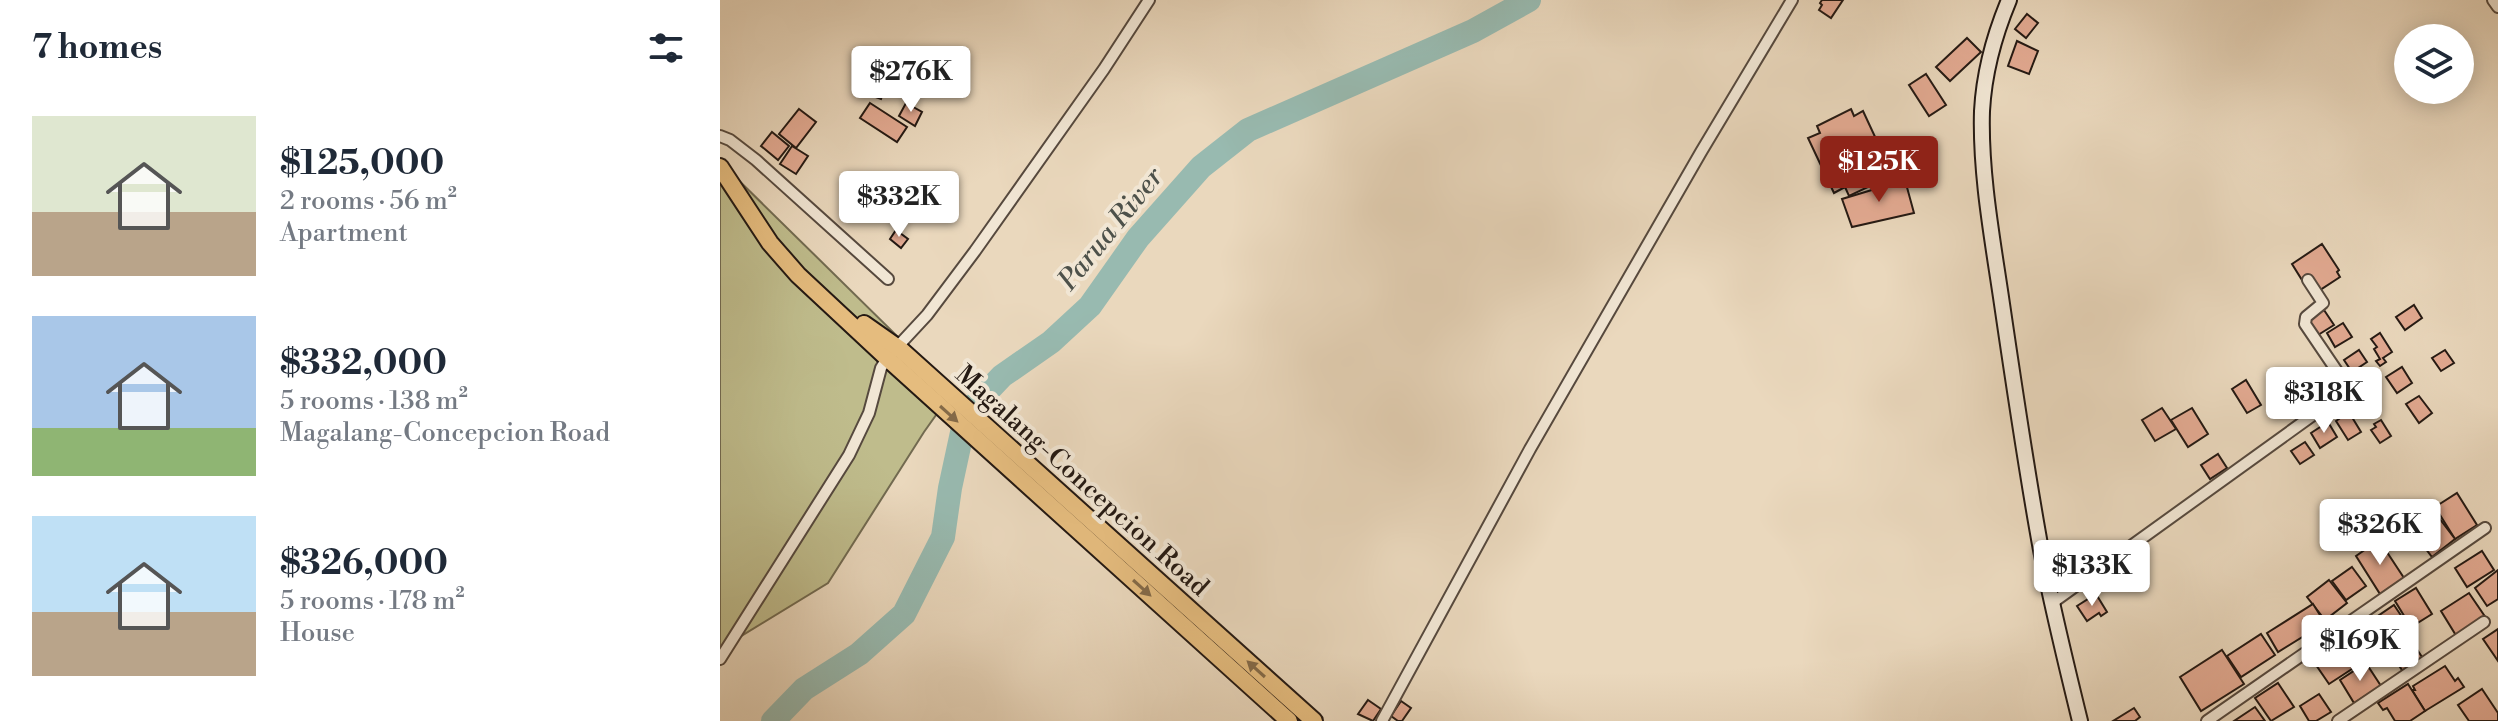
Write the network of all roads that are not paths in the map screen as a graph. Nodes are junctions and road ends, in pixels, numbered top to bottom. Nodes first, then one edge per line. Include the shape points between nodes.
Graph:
1 (1149, 0) edge
2 (1792, 0) edge
3 (2009, 0) edge
4 (2493, 0) edge
5 (2498, 7) edge
6 (720, 136) edge
7 (720, 167) edge
8 (888, 279) dead end
9 (2308, 280) dead end
10 (894, 354) junction
11 (2485, 528) dead end
12 (2052, 603) junction
13 (2484, 622) dead end
14 (720, 659) edge
15 (1289, 721) edge
16 (1314, 721) edge
17 (1382, 721) edge
18 (2080, 721) edge
19 (2207, 721) edge
20 (2338, 721) edge

1 - 10 street via 967,262
2 - 17 street via 1530,449
3 - 12 street via 1985,84 1985,168 2011,368
4 - 5 street
6 - 8 street via 756,160
7 - 10 main road, Magalang-Concepcion Road via 770,243 810,286
9 - 12 street via 2323,303 2305,324 2345,383 2345,392
10 - 14 street via 881,368 869,413 849,455
10 -> 15 main road, Magalang-Concepcion Road
16 -> 10 main road, Magalang-Concepcion Road
11 - 19 street
12 - 18 street
13 - 20 street

